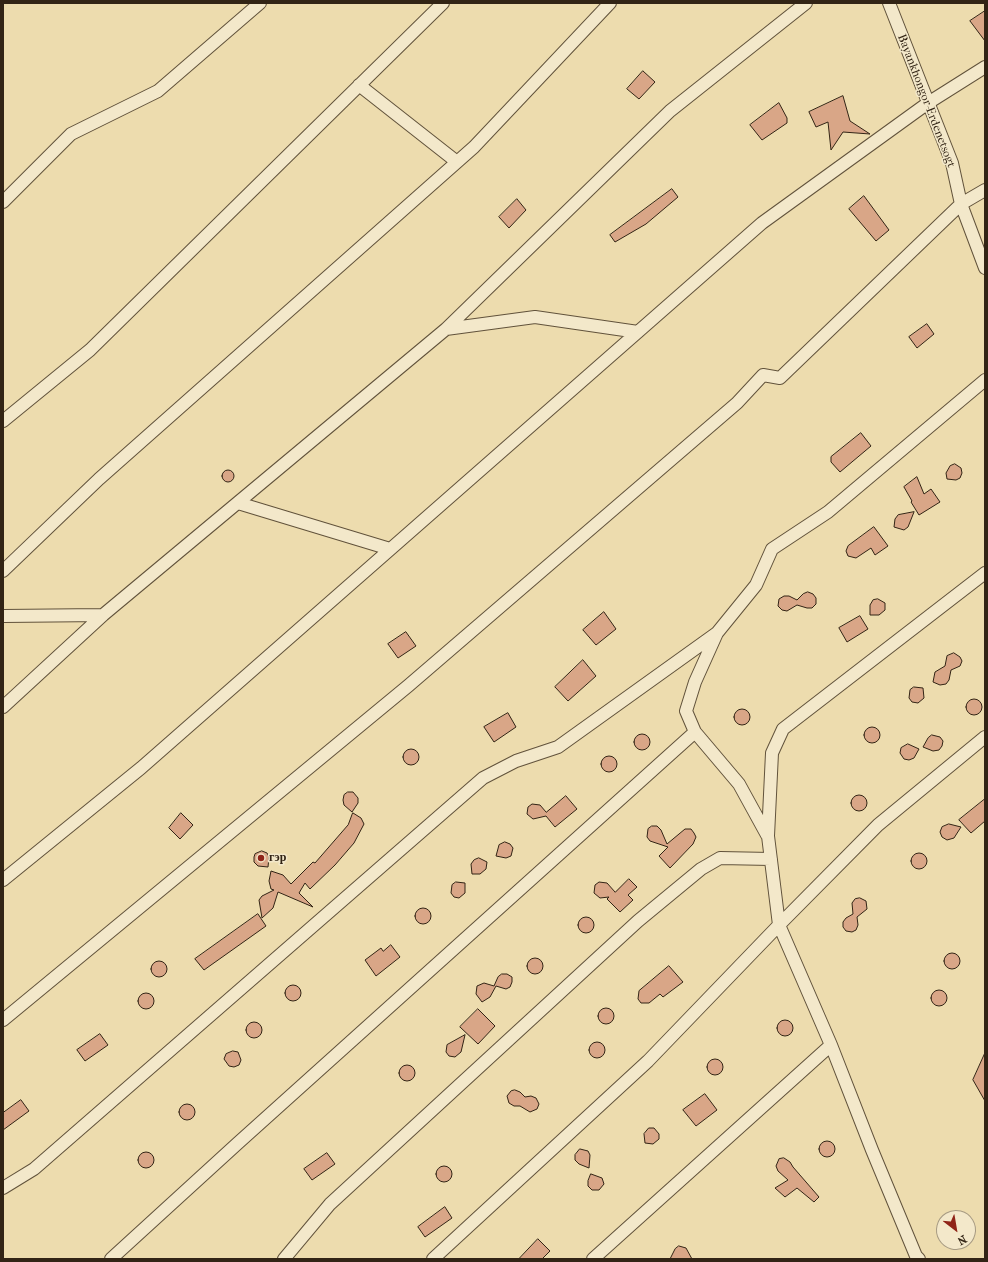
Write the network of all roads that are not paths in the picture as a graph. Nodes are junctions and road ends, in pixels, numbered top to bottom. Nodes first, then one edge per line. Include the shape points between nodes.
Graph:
1 (260, 3) edge
2 (442, 3) edge
3 (610, 3) edge
4 (806, 3) edge
5 (889, 3) edge
6 (985, 67) edge
7 (359, 86) junction
8 (928, 103) junction
9 (457, 162) junction
10 (985, 190) edge
11 (3, 202) edge
12 (961, 204) junction
13 (985, 268) edge
14 (446, 329) junction
15 (638, 332) junction
16 (985, 380) edge
17 (3, 421) edge
18 (238, 504) junction
19 (390, 549) junction
20 (3, 571) edge
21 (985, 573) edge
22 (103, 615) junction
23 (3, 616) edge
24 (717, 633) junction
25 (3, 707) edge
26 (695, 732) junction
27 (985, 737) edge
28 (768, 836) junction
29 (771, 859) junction
30 (3, 880) edge
31 (779, 925) junction
32 (3, 1020) edge
33 (831, 1045) junction
34 (3, 1188) edge
35 (111, 1259) edge
36 (284, 1259) edge
37 (433, 1259) edge
38 (593, 1259) edge
39 (919, 1259) edge

1 - 11 street via 158,91 71,134
2 - 7 street
3 - 9 street
4 - 14 street via 670,111
5 - 8 street, Bayankhongor-Erdenetsogt
6 - 8 street
7 - 9 street
7 - 17 street via 90,350
8 - 12 street, Bayankhongor-Erdenetsogt via 952,163
8 - 15 street via 762,223
9 - 20 street via 99,479
10 - 12 street
12 - 13 street, Bayankhongor-Erdenetsogt
12 - 32 street via 780,378 762,375 737,404 408,686
14 - 15 street via 535,317
14 - 18 street
15 - 19 street
16 - 24 street via 828,512 772,549 756,585
18 - 19 street
18 - 22 street
19 - 30 street via 141,768
21 - 28 street via 783,729 772,753
22 - 23 street
22 - 25 street
24 - 26 street via 695,682 686,711
24 - 34 street via 558,747 516,761 483,778 34,1169
26 - 28 street via 739,784
26 - 35 street
27 - 31 street via 878,825
28 - 29 street
29 - 31 street
29 - 36 street via 720,858 701,869 638,921 330,1204
31 - 33 street
31 - 37 street via 648,1062
33 - 38 street
33 - 39 street

